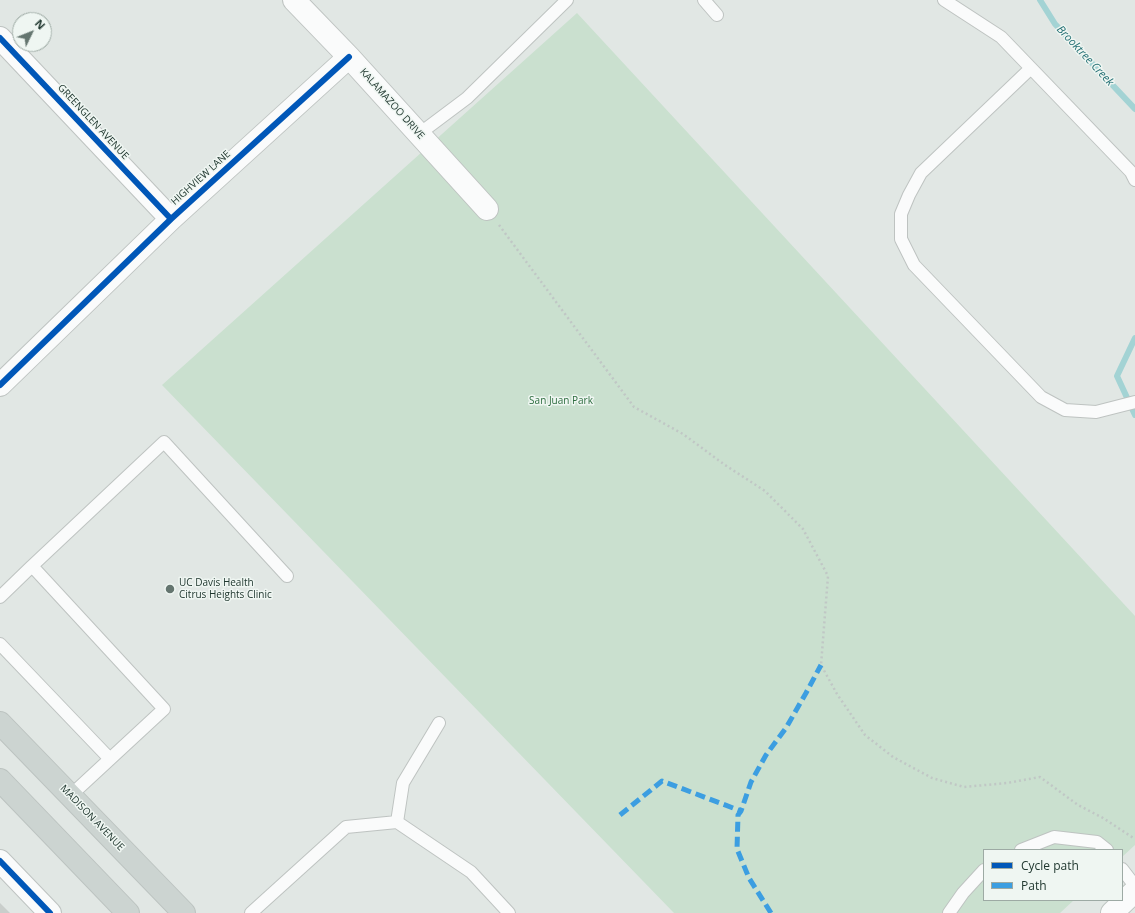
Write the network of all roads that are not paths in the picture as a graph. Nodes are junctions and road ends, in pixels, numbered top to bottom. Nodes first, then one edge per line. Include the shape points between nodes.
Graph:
1 (294, 0) edge
2 (568, 0) edge
3 (704, 0) edge
4 (944, 0) edge
5 (717, 15) dead end
6 (0, 38) edge
7 (349, 57) junction
8 (1031, 68) junction
9 (419, 134) junction
10 (1135, 180) edge
11 (487, 209) road end
12 (170, 219) junction
13 (0, 385) edge
14 (1135, 402) edge
15 (32, 566) junction
16 (287, 576) dead end
17 (0, 597) edge
18 (0, 644) edge
19 (0, 724) edge
20 (439, 724) dead end
21 (110, 759) junction
22 (0, 780) edge
23 (70, 796) junction
24 (397, 822) junction
25 (1024, 849) edge
26 (1106, 849) edge
27 (0, 861) edge
28 (1123, 870) edge
29 (983, 871) edge
30 (1135, 886) edge
31 (1135, 891) edge
32 (50, 913) edge
33 (128, 913) edge
34 (184, 913) edge
35 (251, 913) edge
36 (509, 913) edge
37 (948, 913) edge
38 (1112, 913) edge

1 - 7 street, KALAMAZOO DRIVE
2 - 9 lane via 467,98
3 - 5 lane
4 - 8 lane via 1001,37
6 - 12 street, GREENGLEN AVENUE
7 - 9 street, KALAMAZOO DRIVE
7 - 12 street, HIGHVIEW LANE
8 - 10 lane via 1131,172
8 - 14 lane via 921,173 908,195 901,214 901,239 914,265 1041,397 1065,410 1096,412
9 - 11 street, KALAMAZOO DRIVE
12 - 13 street, HIGHVIEW LANE
15 - 16 lane via 164,442
15 - 17 lane
15 - 21 lane via 164,709
18 - 21 lane
19 - 23 main road, MADISON AVENUE
20 - 24 lane via 403,784
21 - 23 lane
22 - 33 main road
23 - 34 main road, MADISON AVENUE
24 - 35 lane via 346,826
24 - 36 lane via 471,872
25 - 26 lane via 1054,838 1096,842
27 - 32 street
28 - 30 lane
29 - 37 lane
31 - 38 street

